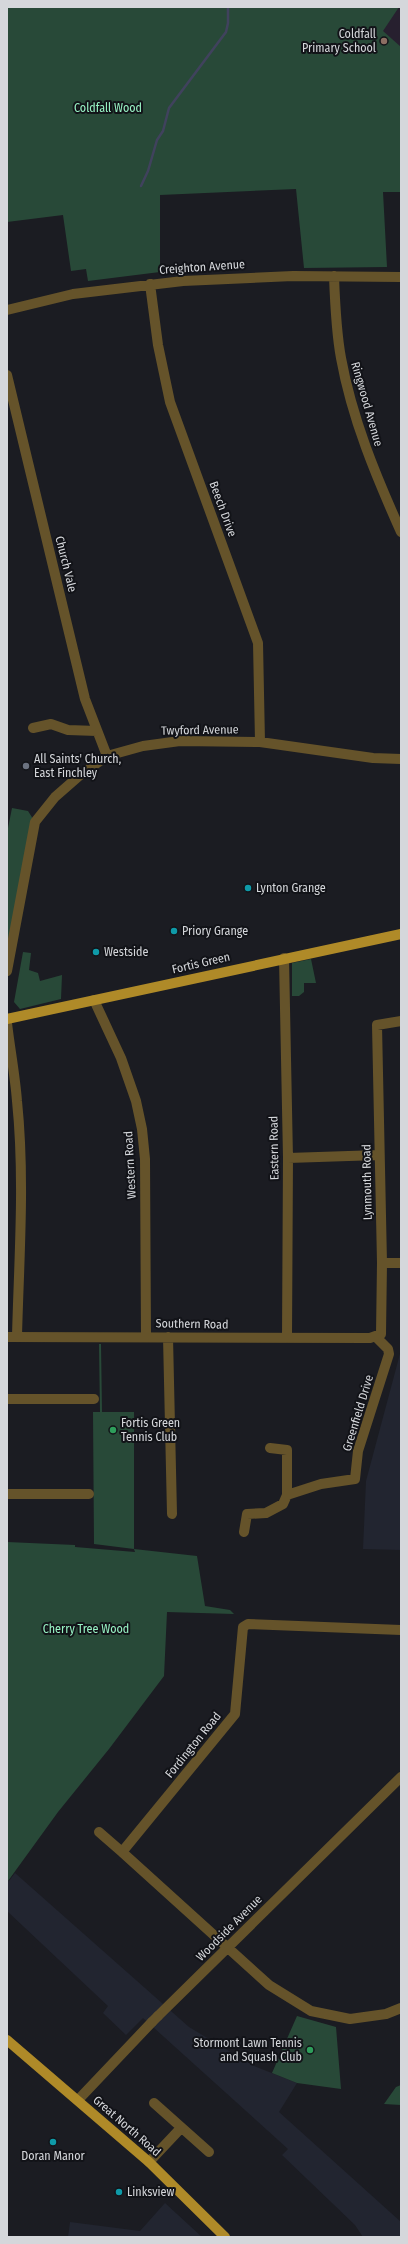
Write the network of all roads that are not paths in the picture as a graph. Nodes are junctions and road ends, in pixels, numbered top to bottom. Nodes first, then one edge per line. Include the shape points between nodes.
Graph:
1 (334, 276) junction
2 (401, 277) edge
3 (150, 284) junction
4 (7, 310) edge
5 (7, 375) edge
6 (401, 532) edge
7 (33, 728) dead end
8 (98, 732) junction
9 (260, 742) junction
10 (107, 756) junction
11 (401, 759) edge
12 (401, 934) edge
13 (284, 958) junction
14 (7, 971) edge
15 (94, 1000) junction
16 (7, 1019) edge
17 (401, 1021) edge
18 (7, 1023) edge
19 (379, 1155) junction
20 (288, 1158) junction
21 (382, 1263) junction
22 (401, 1263) edge
23 (12, 1336) edge
24 (146, 1336) junction
25 (168, 1336) junction
26 (376, 1337) junction
27 (287, 1338) junction
28 (7, 1399) edge
29 (94, 1399) dead end
30 (270, 1448) dead end
31 (7, 1494) edge
32 (89, 1494) dead end
33 (287, 1495) junction
34 (172, 1514) dead end
35 (244, 1532) dead end
36 (401, 1630) edge
37 (401, 1777) edge
38 (99, 1832) dead end
39 (122, 1852) junction
40 (230, 1948) junction
41 (401, 2008) edge
42 (7, 2040) edge
43 (78, 2100) junction
44 (154, 2103) dead end
45 (181, 2128) junction
46 (210, 2152) dead end
47 (149, 2162) junction
48 (225, 2237) edge

1 - 2 street, Creighton Avenue
1 - 3 street, Creighton Avenue via 226,278
1 - 6 street, Ringwood Avenue via 337,328 347,388 367,451
3 - 4 street, Creighton Avenue via 73,294
3 - 9 street, Beech Drive via 158,345 170,402 258,644
5 - 8 street, Church Vale via 86,699
7 - 8 street via 51,724 68,730
8 - 10 street, Church Vale
9 - 10 street, Twyford Avenue via 180,741 143,746
9 - 11 street, Twyford Avenue via 373,758
10 - 14 street, Twyford Avenue via 55,797 35,822
12 - 13 main road, Fortis Green
13 - 15 main road, Fortis Green
13 - 20 street, Eastern Road
15 - 16 main road, Fortis Green
15 - 24 street, Western Road via 121,1058 136,1101 142,1129 145,1159
17 - 19 street, Lynmouth Road via 377,1025
18 - 23 street via 17,1102 21,1212
19 - 20 street
19 - 21 street, Lynmouth Road
20 - 27 street, Eastern Road
21 - 22 street
21 - 26 street, Lynmouth Road via 382,1329 381,1334
23 - 24 street, Southern Road
24 - 25 street, Southern Road
25 - 27 street, Southern Road
25 - 34 street
26 - 27 street, Southern Road
26 - 33 street, Greenfield Drive via 388,1349 389,1354 358,1451 355,1480 321,1484
28 - 29 street
30 - 33 street via 287,1450
31 - 32 street
33 - 35 street, Greenfield Drive via 283,1504 266,1513 247,1514
36 - 39 street, Fordington Road via 248,1624 243,1627 235,1714
37 - 40 street, Woodside Avenue
38 - 39 street
39 - 40 street
40 - 41 street via 269,1985 311,2012 350,2018 386,2014
40 - 43 street, Woodside Avenue, bridge via 166,2008
42 - 43 main road, Great North Road
43 - 47 main road, Great North Road
44 - 45 street
45 - 46 street
45 - 47 street
47 - 48 main road, Great North Road

